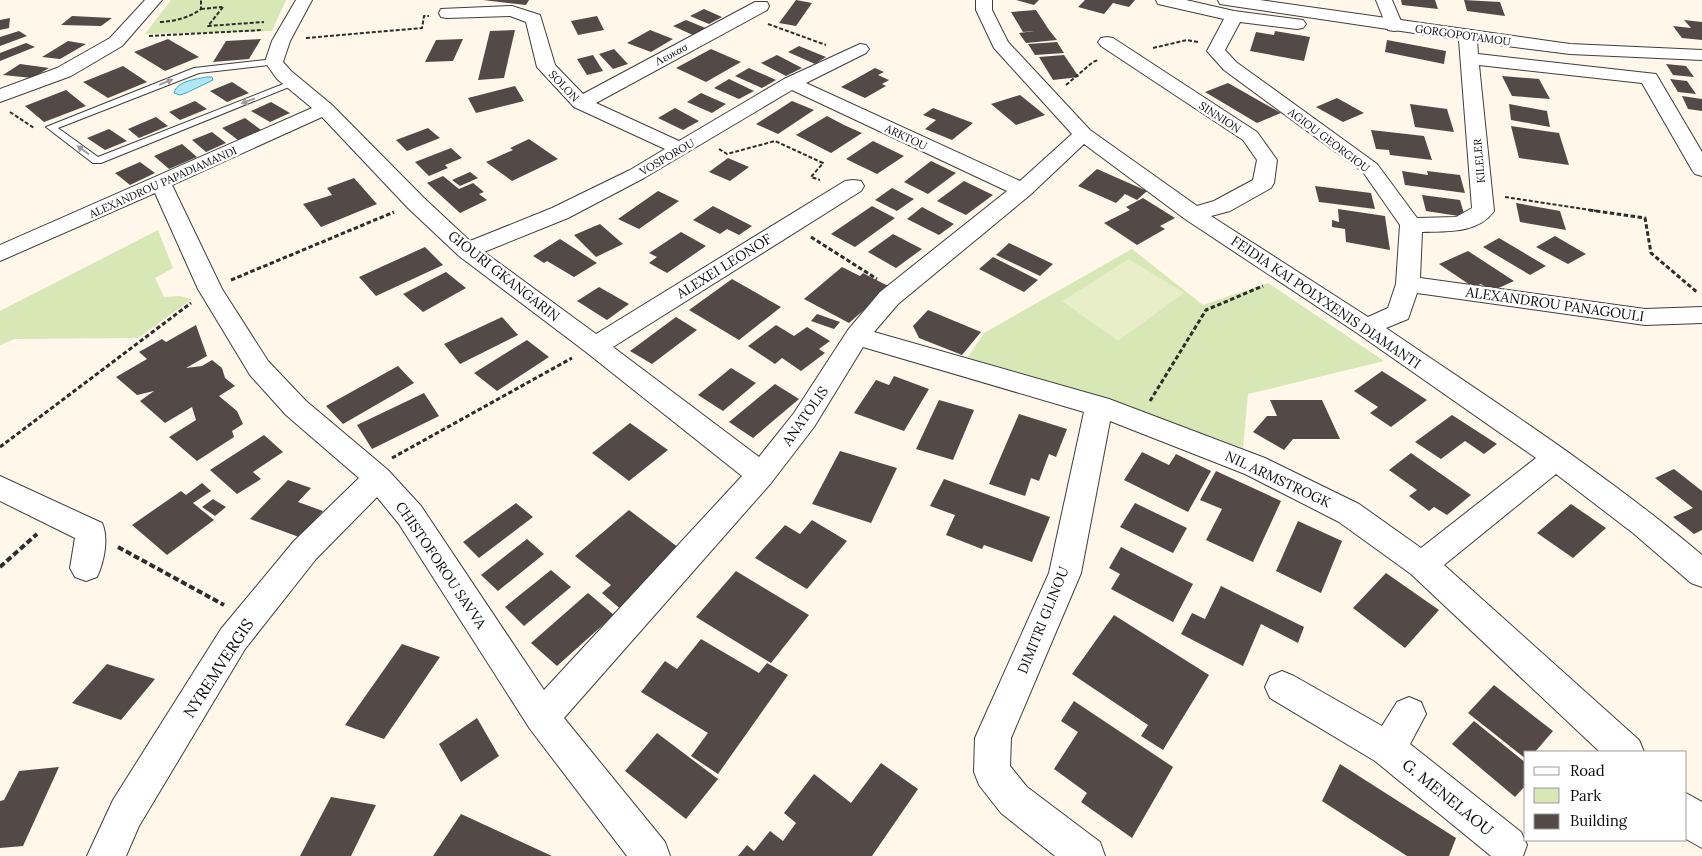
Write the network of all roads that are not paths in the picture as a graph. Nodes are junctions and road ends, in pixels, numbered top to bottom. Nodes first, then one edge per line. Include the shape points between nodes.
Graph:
1 (154, 0) edge
2 (304, 0) edge
3 (984, 0) edge
4 (1164, 0) edge
5 (1384, 0) edge
6 (1254, 3) edge
7 (761, 6) dead end
8 (1230, 8) edge
9 (447, 13) road end
10 (1297, 24) dead end
11 (1394, 26) junction
12 (1468, 36) junction
13 (1107, 42) dead end
14 (854, 52) road end
15 (1702, 55) edge
16 (1470, 59) junction
17 (274, 62) junction
18 (294, 83) junction
19 (791, 84) junction
20 (0, 96) edge
21 (581, 103) junction
22 (325, 109) junction
23 (1084, 134) junction
24 (681, 149) junction
25 (1702, 170) edge
26 (160, 184) junction
27 (849, 189) road end
28 (1022, 190) junction
29 (1193, 214) junction
30 (1411, 226) junction
31 (467, 251) junction
32 (0, 254) edge
33 (1408, 284) junction
34 (1702, 315) edge
35 (1366, 327) junction
36 (857, 336) junction
37 (595, 346) junction
38 (1099, 406) junction
39 (1556, 458) junction
40 (374, 474) junction
41 (761, 474) junction
42 (0, 488) edge
43 (1422, 565) junction
44 (86, 568) dead end
45 (1702, 574) edge
46 (1282, 687) dead end
47 (1409, 714) dead end
48 (542, 717) junction
49 (1388, 749) junction
50 (1620, 751) edge
51 (1687, 813) edge
52 (1702, 829) edge
53 (1512, 843) edge
54 (106, 856) edge
55 (651, 856) edge
56 (1086, 856) edge

1 - 20 street via 109,47 64,72
2 - 17 street via 283,35
3 - 23 street, FEIDIA KAI POLYXENIS DIAMANTI via 984,10 1000,44
4 - 8 street
5 - 11 street
6 - 8 street, GORGOPOTAMOU
6 - 11 street, GORGOPOTAMOU
7 - 21 street, Λευκασ
8 - 10 street
8 - 30 street, AGIOU GEORGIOU via 1216,52 1230,66 1370,168
9 - 21 street, SOLON via 512,11 534,19 546,67
11 - 12 street, GORGOPOTAMOU
12 - 15 street, GORGOPOTAMOU via 1570,49
12 - 16 street, KILELER
13 - 29 street, SINNION via 1250,136 1267,160 1263,183 1222,206
14 - 19 street, VOSPOROU
16 - 25 street via 1649,78
16 - 30 street, KILELER via 1483,211 1461,224
17 - 18 street, GIOURI GKANGARIN
18 -> 17 lane via 97,161 51,127 197,70
18 - 22 street, GIOURI GKANGARIN
19 - 24 street, VOSPOROU
19 - 28 street, ARKTOU
21 - 24 street, SOLON
22 - 26 street, ALEXANDROU PAPADIAMANDI
22 - 31 street, GIOURI GKANGARIN
23 - 28 street, ANATOLIS
23 - 29 street, FEIDIA KAI POLYXENIS DIAMANTI
24 - 31 street, VOSPOROU via 560,213
26 - 32 street, ALEXANDROU PAPADIAMANDI
26 - 40 street, CHISTOFOROU SAVVA via 210,288 259,368 296,408
27 - 37 street, ALEXEI LEONOF
28 - 36 street, ANATOLIS via 889,298
29 - 35 street, FEIDIA KAI POLYXENIS DIAMANTI
30 - 33 street
31 - 37 street, GIOURI GKANGARIN
33 - 34 street, ALEXANDROU PANAGOULI via 1645,317
33 - 35 street via 1399,313
35 - 39 street, FEIDIA KAI POLYXENIS DIAMANTI
36 - 38 street, NIL ARMSTROGK
36 - 41 street, ANATOLIS via 804,420
37 - 41 street, GIOURI GKANGARIN
38 - 43 street, NIL ARMSTROGK via 1255,466 1349,513
38 - 56 street, DIMITRI GLINOU via 1064,573 993,738 992,772 1014,800
39 - 43 street
39 - 45 street, FEIDIA KAI POLYXENIS DIAMANTI via 1644,524
40 - 48 street, CHISTOFOROU SAVVA via 410,515
40 - 54 street, NYREMVERGIS via 305,550 233,639 126,813
41 - 48 street, ANATOLIS
42 - 44 street via 91,532
43 - 50 street, NIL ARMSTROGK
46 - 49 street, G. MENELAOU
47 - 49 street
48 - 55 street, CHISTOFOROU SAVVA
49 - 53 street, G. MENELAOU
51 - 52 street

